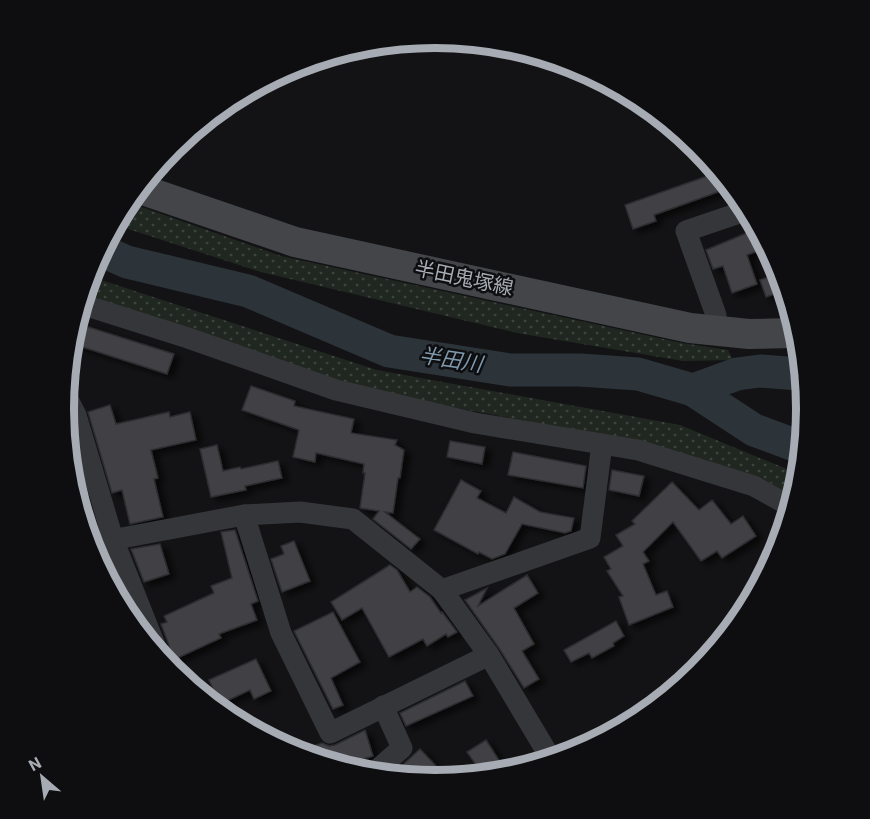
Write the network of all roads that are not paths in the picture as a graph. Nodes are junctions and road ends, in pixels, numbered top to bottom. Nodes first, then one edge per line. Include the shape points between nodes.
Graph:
1 (146, 191) edge
2 (739, 213) edge
3 (89, 307) edge
4 (714, 330) junction
5 (788, 333) edge
6 (74, 411) edge
7 (602, 444) junction
8 (784, 503) edge
9 (244, 515) junction
10 (113, 539) junction
11 (99, 542) edge
12 (442, 590) junction
13 (150, 632) edge
14 (489, 655) junction
15 (383, 706) junction
16 (547, 753) edge
17 (381, 767) edge

1 - 4 main road, 半田鬼塚線 via 295,242
2 - 4 street via 686,231 716,315
3 - 7 street via 336,390 475,423
4 - 5 main road, 半田鬼塚線
6 - 10 street
7 - 8 street via 638,450 754,486
7 - 12 street via 590,538
9 - 10 street
9 - 12 street via 300,512 352,519
9 - 15 street via 281,633 330,734
10 - 11 street
10 - 13 street
12 - 14 street
14 - 15 street
14 - 16 street
15 - 17 street via 402,748

